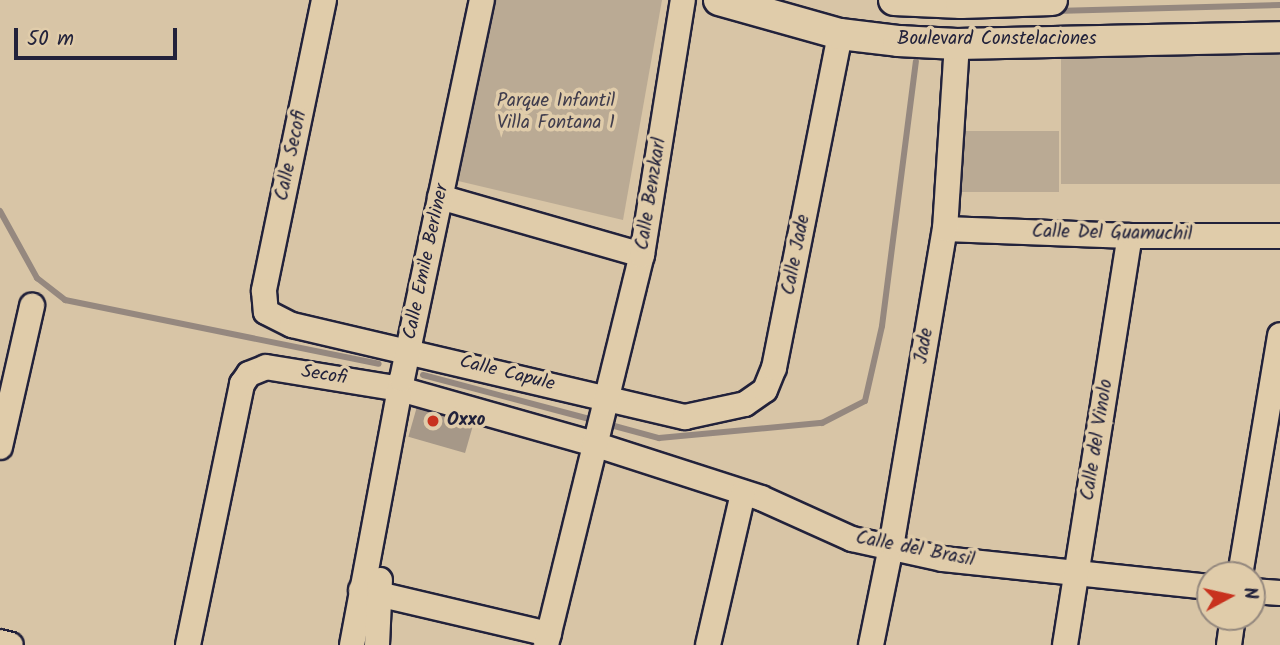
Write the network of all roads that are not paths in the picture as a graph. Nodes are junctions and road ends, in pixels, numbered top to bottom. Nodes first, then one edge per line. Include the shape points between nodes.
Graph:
1 (324, 0) edge
2 (482, 0) edge
3 (683, 0) edge
4 (719, 0) edge
5 (894, 0) edge
6 (1052, 0) edge
7 (900, 1) edge
8 (961, 2) edge
9 (840, 34) junction
10 (1280, 37) edge
11 (898, 41) junction
12 (957, 44) junction
13 (440, 197) junction
14 (945, 229) junction
15 (1130, 236) junction
16 (1280, 236) edge
17 (642, 255) junction
18 (32, 306) dead end
19 (1280, 335) edge
20 (408, 352) junction
21 (401, 384) junction
22 (602, 414) junction
23 (0, 447) edge
24 (743, 493) junction
25 (891, 547) junction
26 (1242, 561) edge
27 (1077, 572) junction
28 (1196, 585) edge
29 (371, 592) junction
30 (547, 640) edge
31 (0, 642) edge
32 (11, 645) edge
33 (188, 645) edge
34 (352, 645) edge
35 (377, 645) edge
36 (708, 645) edge
37 (871, 645) edge
38 (1065, 645) edge

1 - 20 street, Calle Secofi via 264,291 267,312 292,325
2 - 13 street, Calle Emile Berliner
3 - 17 street, Calle Benzkarl
4 - 9 street, Boulevard Constelaciones
5 - 7 street, Boulevard Constelaciones
6 - 8 street, Boulevard Constelaciones
7 - 8 street, Boulevard Constelaciones
7 - 11 street
9 - 11 street, Boulevard Constelaciones
9 - 22 street, Calle Jade via 775,368 765,390 745,404 685,417
10 - 12 street, Boulevard Constelaciones
11 - 12 street, Boulevard Constelaciones
12 - 14 street, Jade
13 - 17 street
13 - 20 street, Calle Emile Berliner
14 - 15 street, Calle Del Guamuchil
14 - 25 street, Jade
15 - 16 street, Calle Del Guamuchil
15 - 27 street, Calle del Vinolo
17 - 22 street, Calle Benzkarl
18 - 23 street
19 - 26 street
20 - 21 street, Calle Emile Berliner
20 - 22 street, Calle Capule
21 - 22 street
21 - 29 street, Calle Emile Berliner via 375,524
21 - 33 street, Secofi via 266,367 249,373
22 - 24 street, Calle del Brasil
22 - 30 street, Calle Benzkarl
24 - 25 street, Calle del Brasil via 852,539
24 - 36 street
25 - 27 street, Calle del Brasil via 943,559
25 - 37 street, Jade
27 - 28 street, Calle del Brasil
27 - 38 street, Calle del Vinolo
29 - 30 street
29 - 34 street, Calle Emile Berliner
29 - 35 street, Calle Emile Berliner
31 - 32 street

